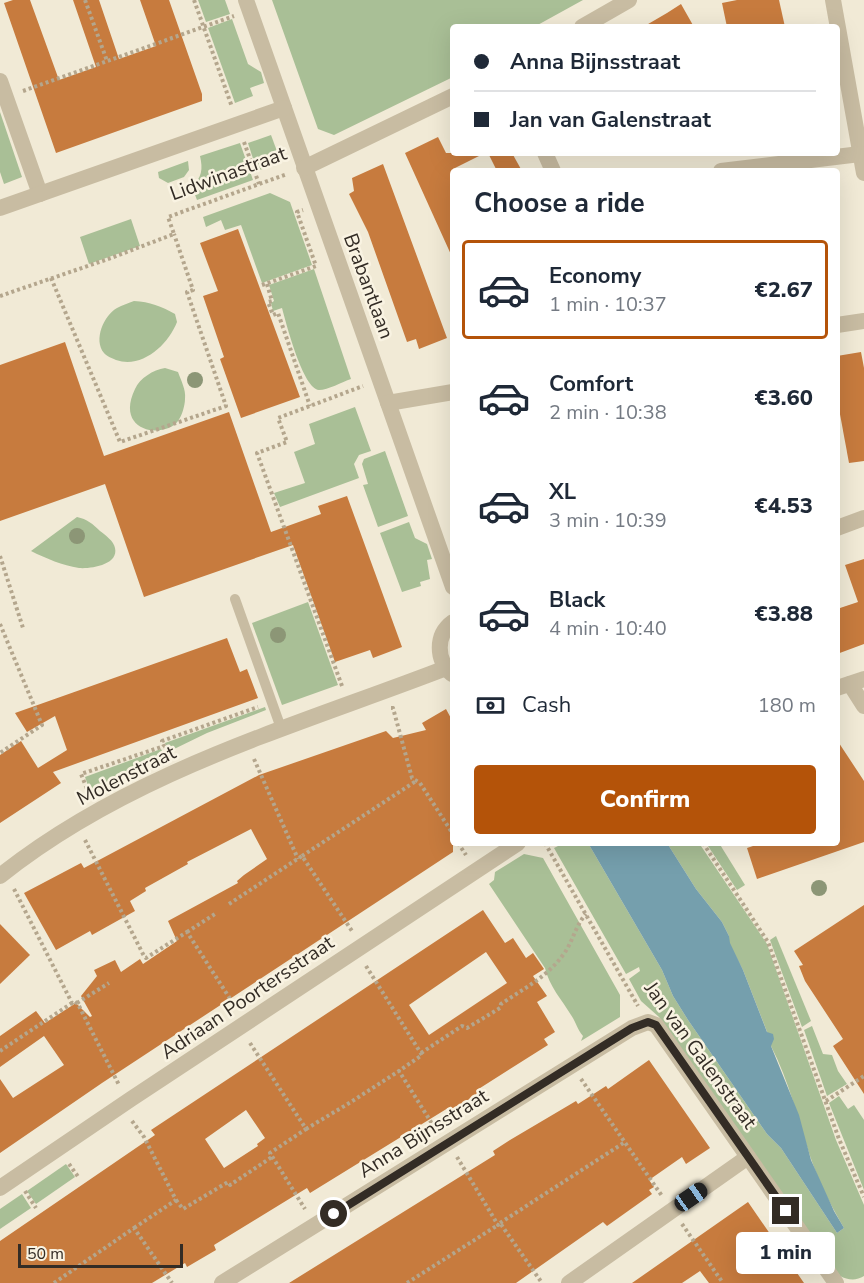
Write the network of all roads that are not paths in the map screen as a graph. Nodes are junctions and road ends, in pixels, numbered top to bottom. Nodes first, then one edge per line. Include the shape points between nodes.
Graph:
1 (629, 0) edge
2 (832, 0) edge
3 (248, 5) edge
4 (587, 24) edge
5 (836, 24) edge
6 (840, 44) edge
7 (3, 89) edge
8 (450, 97) edge
9 (284, 108) junction
10 (860, 154) junction
11 (304, 168) junction
12 (746, 168) edge
13 (864, 171) edge
14 (40, 194) junction
15 (0, 208) edge
16 (864, 321) edge
17 (840, 325) edge
18 (450, 393) edge
19 (388, 403) junction
20 (864, 518) edge
21 (840, 527) edge
22 (450, 579) edge
23 (236, 598) dead end
24 (450, 625) edge
25 (449, 671) edge
26 (850, 684) edge
27 (864, 706) edge
28 (281, 728) junction
29 (513, 846) edge
30 (0, 876) edge
31 (648, 1022) joint
32 (748, 1157) junction
33 (0, 1188) edge
34 (222, 1283) edge
35 (569, 1283) edge
36 (836, 1283) edge

1 - 4 street
2 - 5 street
3 - 9 street, Brabantlaan
6 - 10 street
7 - 14 street
8 - 11 street, Lidwinastraat
9 - 11 street, Brabantlaan
9 - 14 street
10 - 12 street
10 - 13 street
11 - 19 street, Brabantlaan
14 - 15 street
16 - 17 street
18 - 19 street
19 - 22 street, Brabantlaan
20 - 21 street
23 - 28 lane
24 - 25 street via 439,644
25 - 28 street, Molenstraat
26 - 27 street
28 - 30 street, Molenstraat via 165,777 83,820
29 - 33 street, Adriaan Poortersstraat
31 - 32 street, Jan van Galenstraat via 656,1025
31 - 34 street, Anna Bijnsstraat via 632,1028
32 - 35 street
32 - 36 street, Jan van Galenstraat

